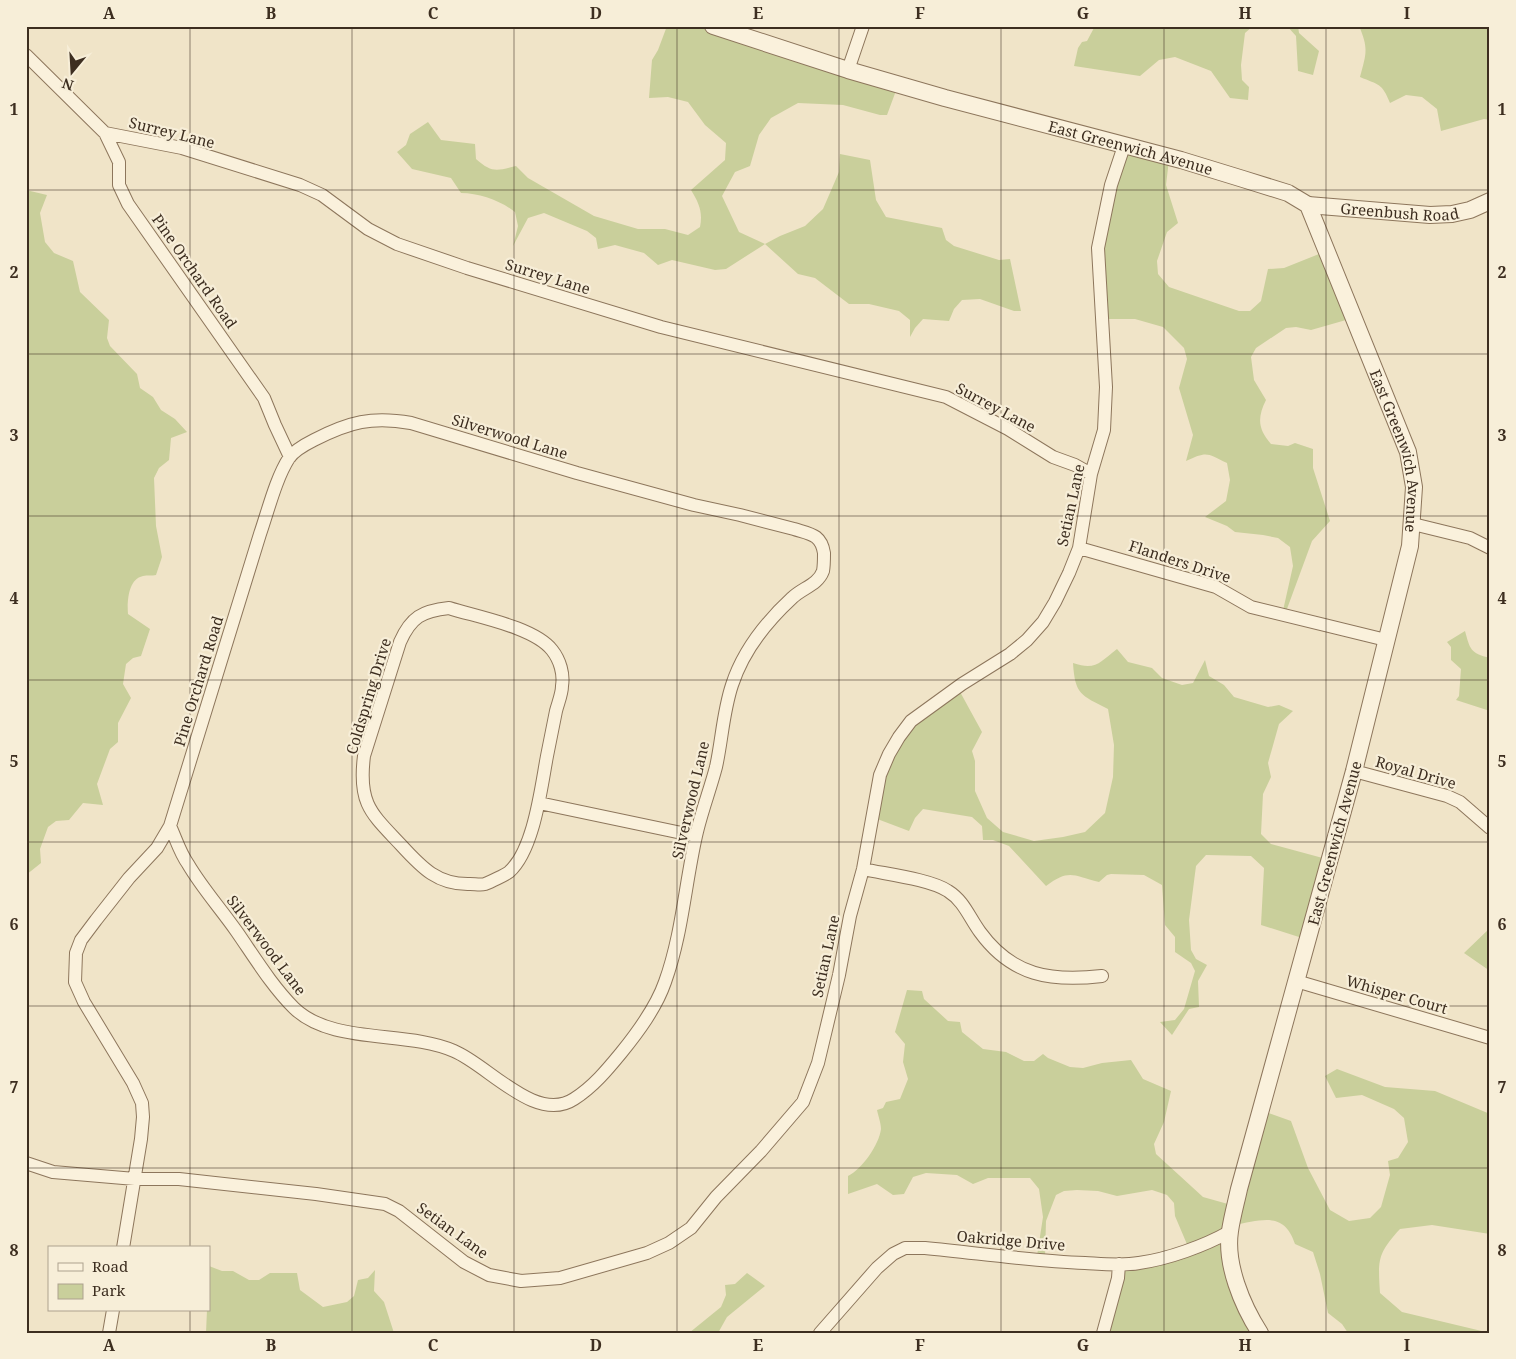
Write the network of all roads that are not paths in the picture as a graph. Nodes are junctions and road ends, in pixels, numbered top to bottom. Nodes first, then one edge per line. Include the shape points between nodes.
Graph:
1 (713, 26) edge
2 (863, 26) edge
3 (26, 55) edge
4 (848, 70) junction
5 (105, 133) junction
6 (1124, 146) junction
7 (1490, 201) edge
8 (1308, 205) junction
9 (290, 457) junction
10 (1091, 474) junction
11 (1413, 524) junction
12 (1079, 548) junction
13 (1490, 548) edge
14 (1386, 640) junction
15 (1354, 771) junction
16 (540, 803) junction
17 (170, 826) junction
18 (1490, 828) edge
19 (696, 836) junction
20 (863, 870) junction
21 (1102, 976) dead end
22 (1296, 981) junction
23 (1490, 1038) edge
24 (26, 1163) edge
25 (135, 1180) junction
26 (1229, 1232) junction
27 (122, 1246) edge
28 (1119, 1264) junction
29 (112, 1312) edge
30 (109, 1333) edge
31 (820, 1333) edge
32 (1103, 1333) edge
33 (1260, 1333) edge

1 - 4 street, East Greenwich Avenue
2 - 4 street
3 - 5 street, Surrey Lane
4 - 6 street, East Greenwich Avenue
5 - 9 street, Pine Orchard Road via 119,162 119,184 128,204 264,398
5 - 10 street, Surrey Lane via 182,148 300,185 322,195 368,229 397,244 467,268 661,327 946,397 1008,428 1053,457
6 - 8 street, East Greenwich Avenue via 1288,193
6 - 10 street, Setian Lane via 1111,185 1098,248 1106,387 1104,430
7 - 8 street, Greenbush Road via 1470,210 1430,215
8 - 11 street, East Greenwich Avenue via 1408,452 1414,487
9 - 17 street, Pine Orchard Road via 275,488
9 - 19 street, Silverwood Lane via 337,428 367,420 390,419 633,488 794,529 814,535 822,542 823,572 814,584 796,594 774,616 741,661 728,696 716,766
10 - 12 street, Setian Lane
11 - 13 street via 1470,538
11 - 14 street, East Greenwich Avenue
12 - 14 street, Flanders Drive via 1216,587 1260,610
12 - 20 street, Setian Lane via 1056,602 1027,640 928,708 911,721 899,737 880,775
14 - 15 street, East Greenwich Avenue
15 - 18 street, Royal Drive via 1446,796 1460,802
15 - 22 street, East Greenwich Avenue
16 - 16 street, Coldspring Drive via 517,863 507,874 484,884 448,883 431,873 372,814 363,790 364,756 400,642 406,629 419,616 430,610 449,608 528,633 553,650 560,664 562,685
16 - 19 street
17 - 19 street, Silverwood Lane via 186,863 295,1009 329,1028 435,1044 454,1051 519,1094 548,1105 571,1101 606,1071 652,1009 664,984 675,946
17 - 25 street, Pine Orchard Road via 157,848 96,920 82,940 75,959 75,982 84,1002 142,1103
20 - 21 street via 946,889 959,899 991,946 1022,969 1044,976 1073,979
20 - 25 street, Setian Lane via 818,1063 802,1102 691,1228 647,1253 560,1278 505,1279 464,1262 399,1211 385,1204 179,1179
22 - 23 street, Whisper Court
22 - 26 street, East Greenwich Avenue
24 - 25 street, Setian Lane via 53,1172
25 - 27 street, Pine Orchard Road
26 - 28 street, Oakridge Drive via 1186,1251 1139,1263
26 - 33 street, East Greenwich Avenue via 1231,1264 1238,1289
28 - 31 street, Oakridge Drive via 1058,1262 905,1248 877,1268
28 - 32 street
29 - 30 street

